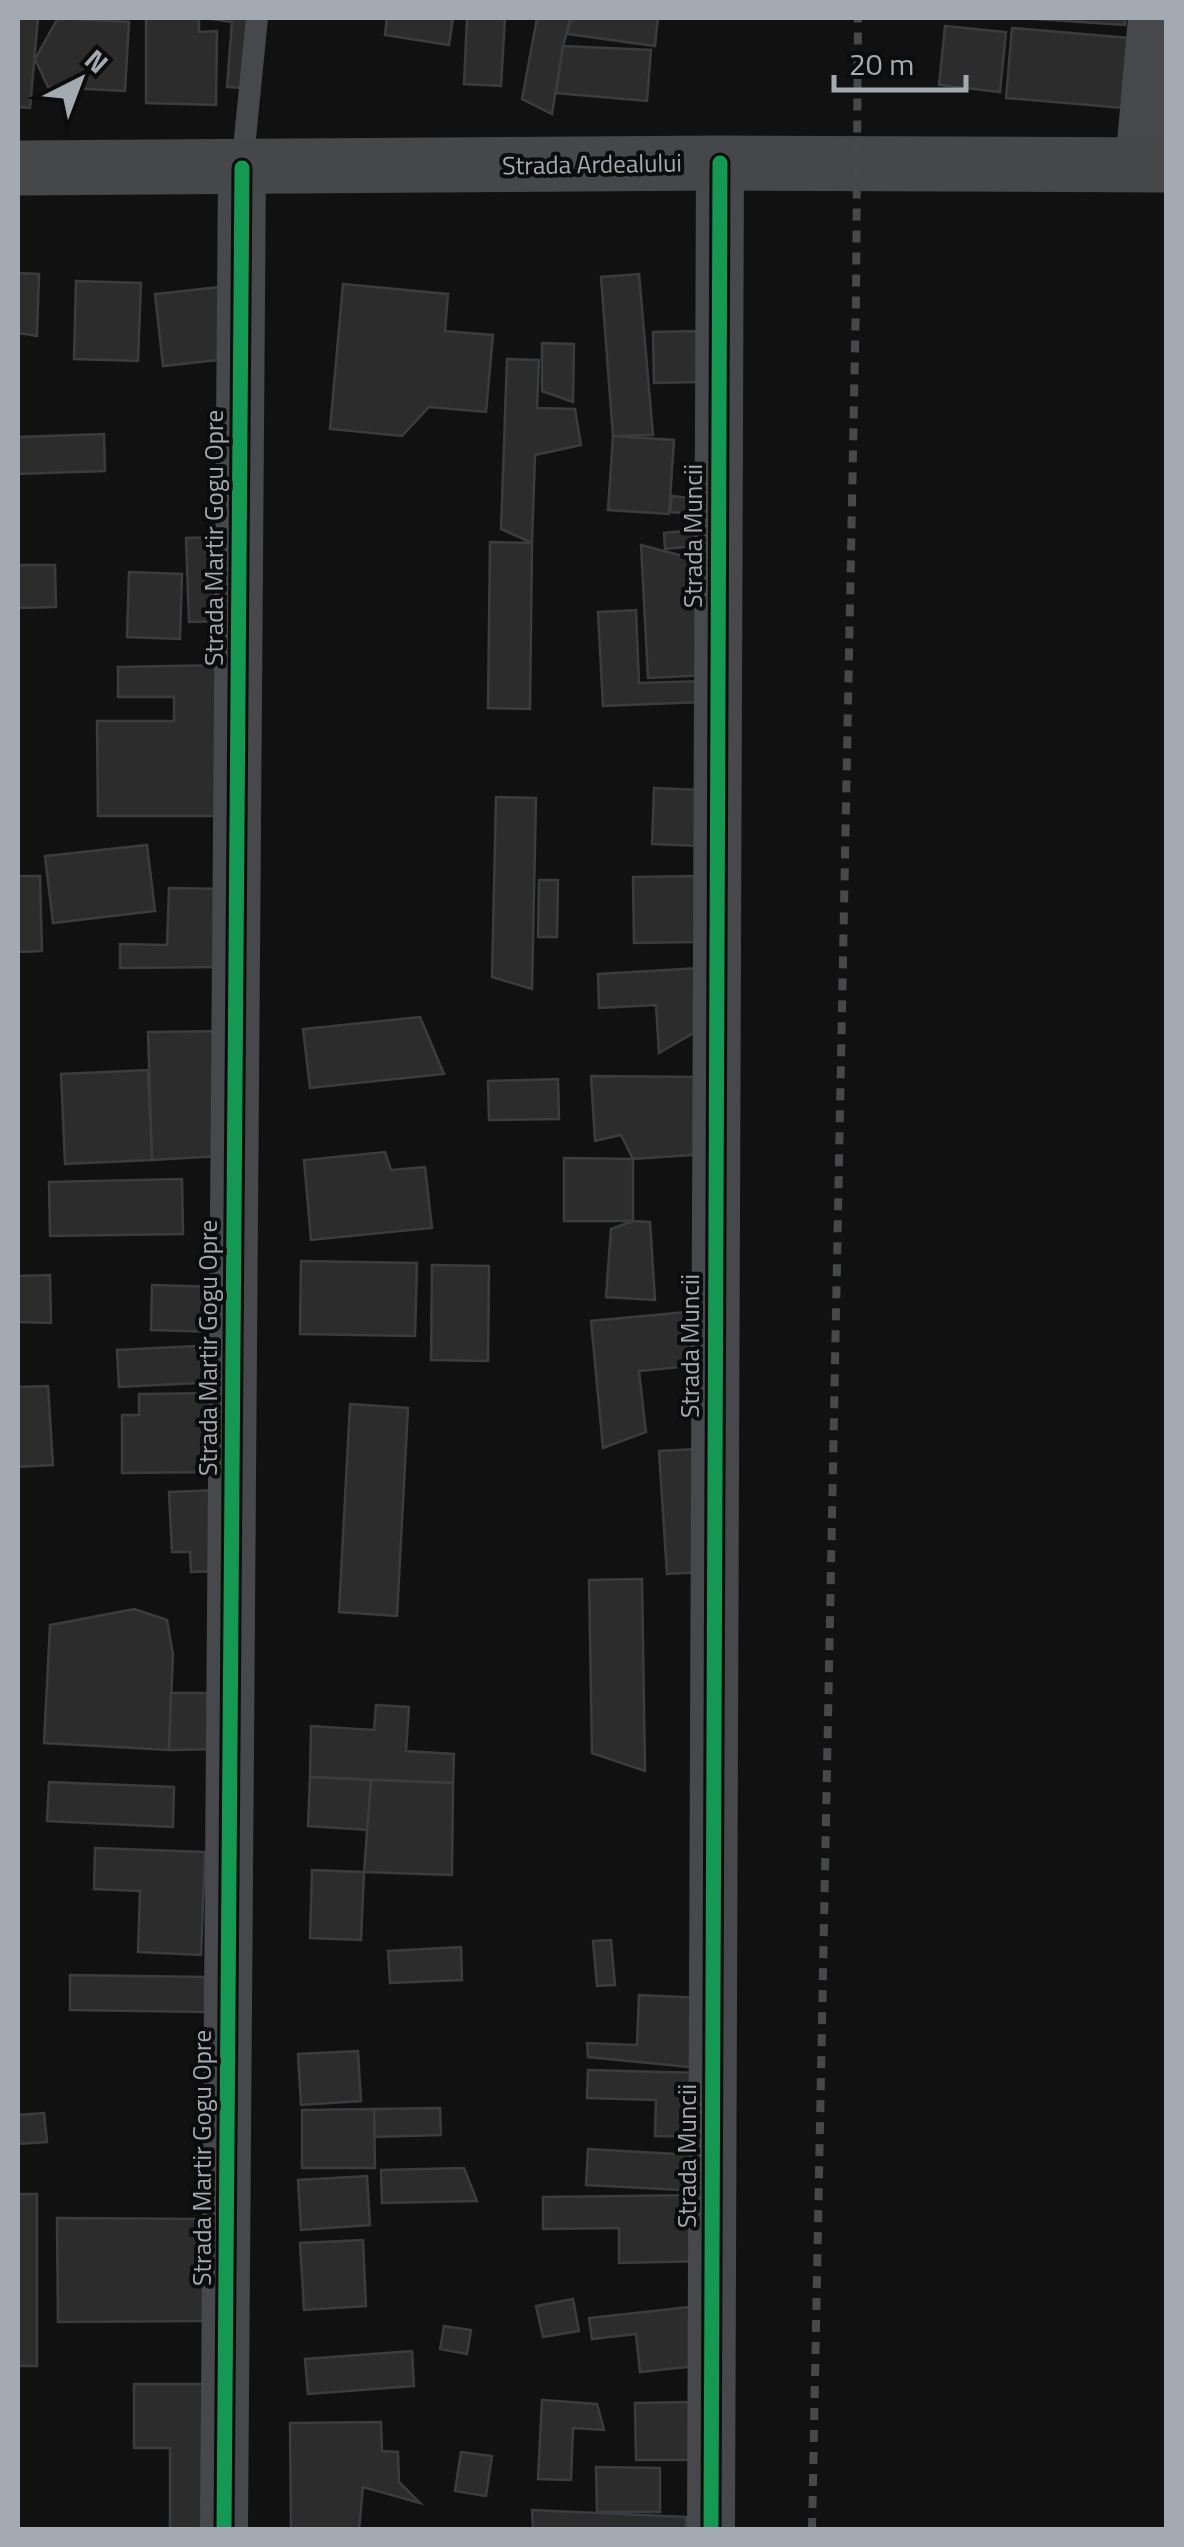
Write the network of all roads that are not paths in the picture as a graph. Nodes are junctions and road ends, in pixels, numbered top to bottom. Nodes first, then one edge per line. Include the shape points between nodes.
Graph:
1 (256, 18) edge
2 (1152, 18) edge
3 (720, 163) junction
4 (1153, 165) edge
5 (18, 168) edge
6 (242, 168) junction
7 (224, 2530) edge
8 (710, 2530) edge

1 - 6 lane
2 - 4 street
3 - 4 street, Strada Ardealului
3 - 6 street, Strada Ardealului
3 - 8 street, Strada Muncii
5 - 6 street, Strada Ardealului
6 - 7 street, Strada Martir Gogu Opre

